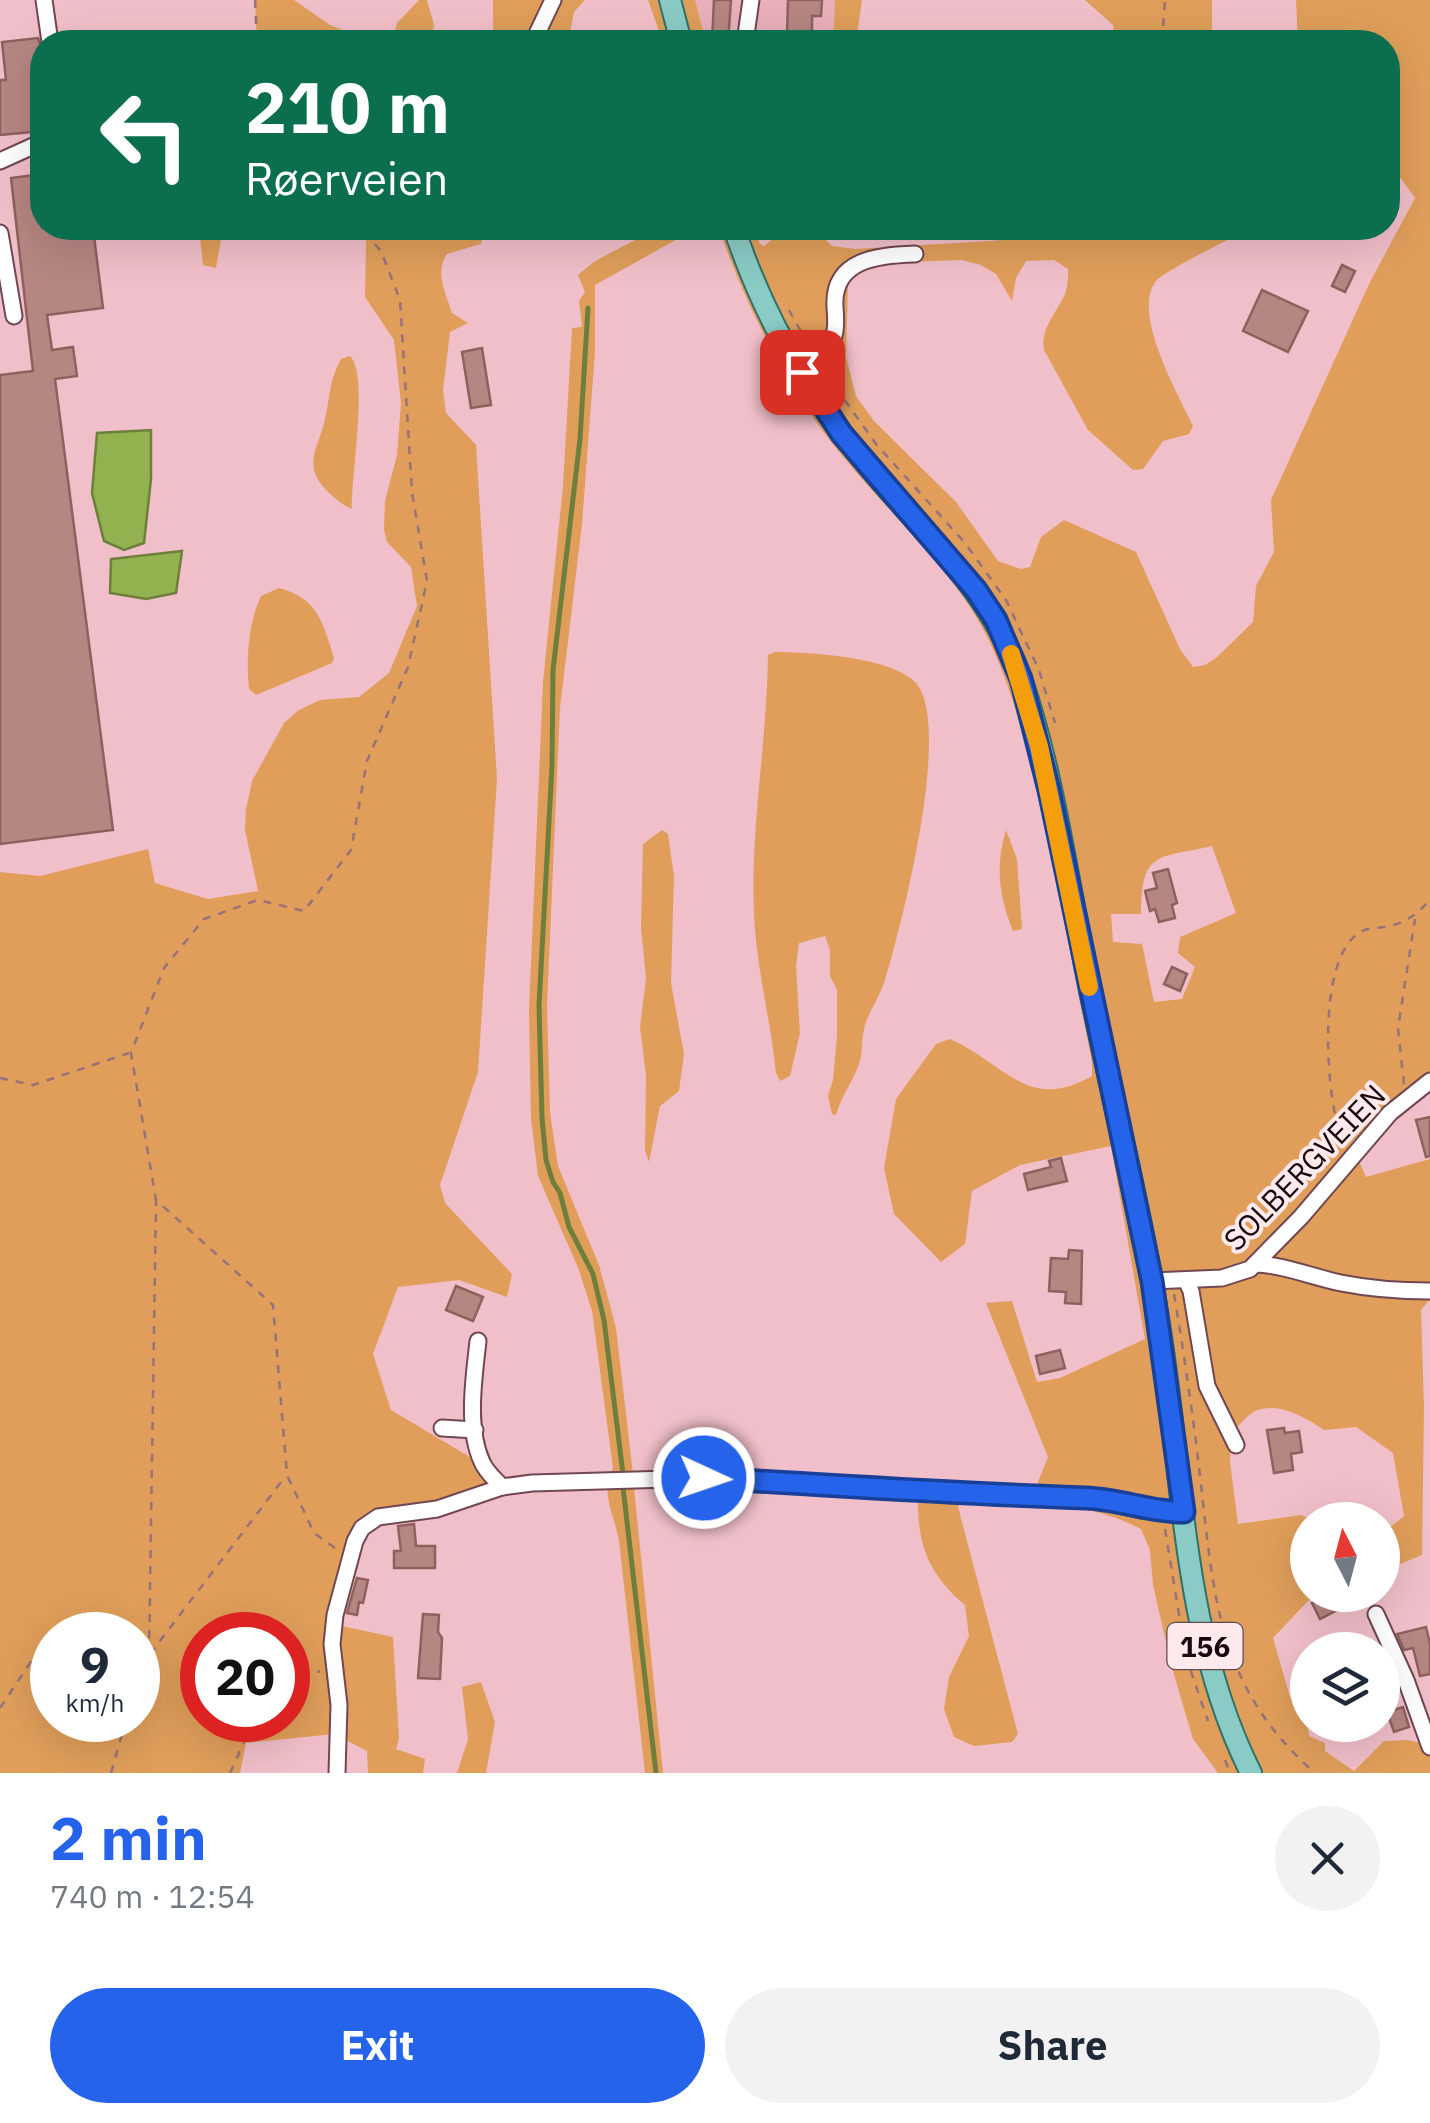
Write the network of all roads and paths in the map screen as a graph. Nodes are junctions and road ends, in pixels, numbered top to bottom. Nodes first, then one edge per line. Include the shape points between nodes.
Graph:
1 (44, 0) edge
2 (255, 0) edge
3 (553, 0) edge
4 (670, 0) edge
5 (751, 0) edge
6 (1164, 0) edge
7 (48, 30) edge
8 (257, 30) edge
9 (539, 30) edge
10 (679, 30) edge
11 (746, 30) edge
12 (1163, 30) edge
13 (30, 147) edge
14 (0, 161) edge
15 (0, 233) edge
16 (371, 240) edge
17 (739, 240) edge
18 (915, 254) dead end
19 (14, 316) dead end
20 (802, 372) junction
21 (1430, 900) edge
22 (1415, 917) junction
23 (131, 1053) junction
24 (0, 1078) edge
25 (1430, 1081) edge
26 (1406, 1100) junction
27 (1350, 1159) junction
28 (156, 1200) junction
29 (1254, 1264) junction
30 (1186, 1280) junction
31 (1152, 1281) junction
32 (1430, 1292) edge
33 (478, 1341) dead end
34 (442, 1428) dead end
35 (475, 1430) junction
36 (1236, 1444) dead end
37 (286, 1474) junction
38 (502, 1488) junction
39 (1184, 1512) junction
40 (348, 1558) junction
41 (150, 1612) edge
42 (1376, 1614) dead end
43 (160, 1640) edge
44 (30, 1663) edge
45 (335, 1664) junction
46 (310, 1675) edge
47 (0, 1708) edge
48 (119, 1742) edge
49 (244, 1742) edge
50 (1430, 1747) edge
51 (110, 1773) edge
52 (230, 1773) edge
53 (338, 1773) edge
54 (1251, 1773) edge

1 - 7 street
2 - 8 path
3 - 9 street
4 - 10 main road
5 - 11 street
6 - 12 path
13 - 14 street
15 - 19 street
16 - 23 path via 400,300 412,492 427,580 408,667 367,761 351,850 304,911 258,900 204,918 164,968
17 - 20 main road, 156
18 - 20 street via 868,257 850,268 835,295 833,340
20 - 31 main road, 156 via 841,433 976,590 1013,658 1039,746
21 - 22 path
22 - 26 path via 1398,1028
22 - 27 path via 1363,931 1348,943 1332,985 1328,1063 1334,1122
23 - 24 path via 33,1086
23 - 28 path
25 - 26 street, SOLBERGVEIEN
26 - 27 street, SOLBERGVEIEN
27 - 29 street, SOLBERGVEIEN
28 - 37 path via 273,1306
28 - 41 path
29 - 30 street, SOLBERGVEIEN via 1230,1276
29 - 32 street via 1345,1284
30 - 31 street, SOLBERGVEIEN
30 - 36 street via 1210,1396
31 - 39 main road, 156
33 - 35 street
34 - 35 street
35 - 38 street via 482,1462
37 - 40 path via 314,1533
37 - 43 path
38 - 39 street via 550,1481 797,1480 899,1492 1087,1498
38 - 40 street via 437,1509 374,1519
39 - 54 main road, 156 via 1210,1664
40 - 45 street via 334,1626
42 - 50 street
44 - 47 path
45 - 46 path
45 - 53 street
48 - 51 path
49 - 52 path

